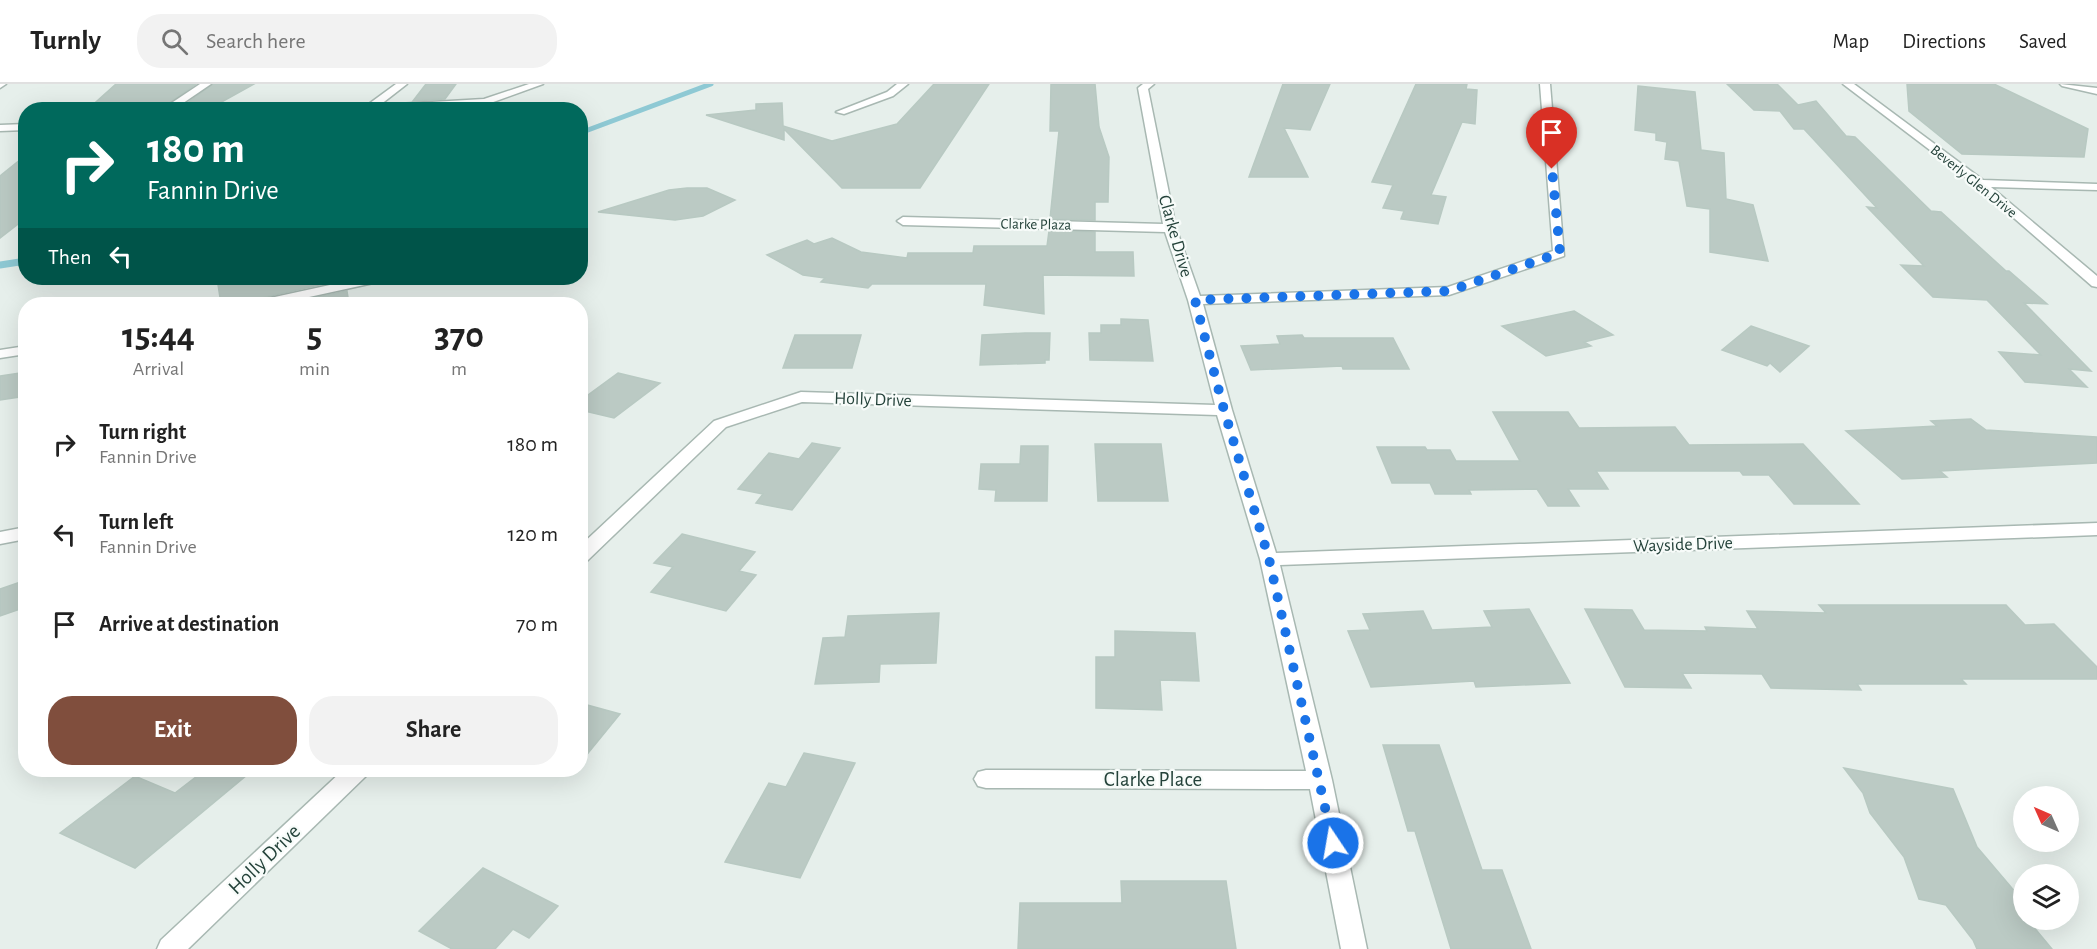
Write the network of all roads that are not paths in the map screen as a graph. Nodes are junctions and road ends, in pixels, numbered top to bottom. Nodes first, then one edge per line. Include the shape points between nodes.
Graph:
1 (206, 84) edge
2 (402, 84) edge
3 (537, 84) edge
4 (903, 84) edge
5 (1149, 84) edge
6 (1545, 84) edge
7 (1848, 84) edge
8 (2065, 84) edge
9 (2097, 91) edge
10 (178, 102) edge
11 (378, 102) edge
12 (485, 102) edge
13 (841, 112) dead end
14 (18, 127) edge
15 (0, 128) edge
16 (1980, 183) junction
17 (2097, 187) edge
18 (903, 221) dead end
19 (1170, 228) junction
20 (2097, 283) edge
21 (346, 285) edge
22 (292, 297) edge
23 (1195, 300) junction
24 (18, 351) edge
25 (0, 354) edge
26 (1224, 410) junction
27 (2097, 530) edge
28 (18, 535) edge
29 (0, 538) edge
30 (588, 549) edge
31 (1269, 559) junction
32 (351, 777) edge
33 (986, 779) dead end
34 (1320, 780) junction
35 (170, 949) edge
36 (1354, 949) edge

1 - 10 street
2 - 11 street
3 - 12 street
4 - 13 street via 891,94
5 - 19 street, Clarke Drive via 1143,88
6 - 23 street via 1560,253 1449,291
7 - 16 street, Beverly Glen Drive
8 - 9 street
14 - 15 street
16 - 17 street
16 - 20 street, Beverly Glen Drive
18 - 19 street, Clarke Plaza
19 - 23 street, Clarke Drive
21 - 22 street
23 - 26 street, Clarke Drive
24 - 25 street
26 - 30 street, Holly Drive via 801,397 720,424
26 - 31 street, Clarke Drive
27 - 31 street, Wayside Drive
28 - 29 street
31 - 34 street, Clarke Drive
32 - 35 street, Holly Drive
33 - 34 street, Clarke Place
34 - 36 street, Clarke Drive

